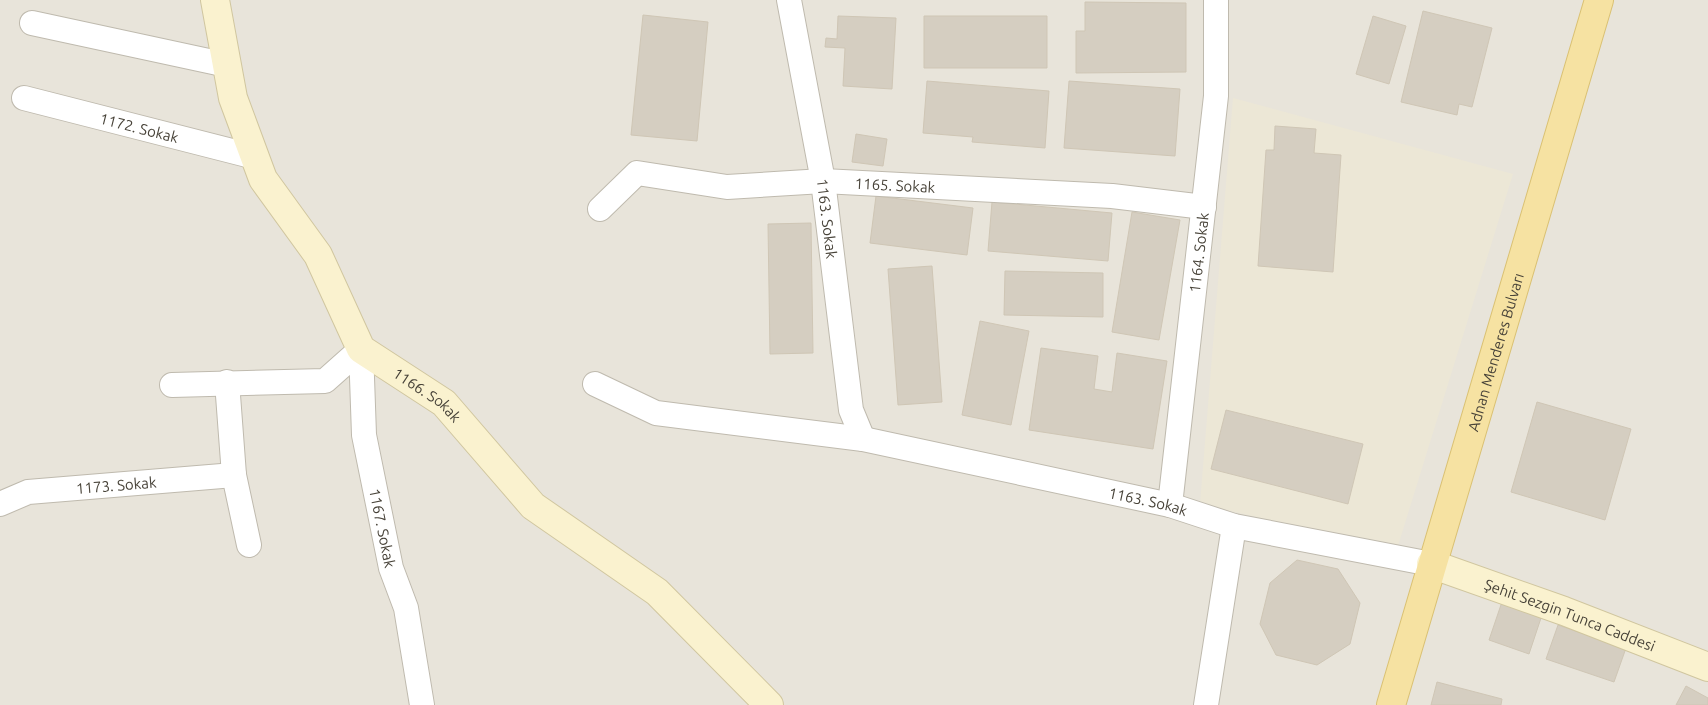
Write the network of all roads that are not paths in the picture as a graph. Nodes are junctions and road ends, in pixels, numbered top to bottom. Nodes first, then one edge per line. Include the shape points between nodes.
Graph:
1 (214, 0) edge
2 (789, 0) edge
3 (1216, 0) edge
4 (1599, 0) edge
5 (32, 23) dead end
6 (226, 64) junction
7 (24, 98) dead end
8 (255, 157) junction
9 (823, 181) junction
10 (1204, 207) junction
11 (600, 209) dead end
12 (361, 349) junction
13 (227, 382) junction
14 (595, 384) dead end
15 (172, 385) dead end
16 (862, 439) junction
17 (234, 475) junction
18 (0, 504) edge
19 (1170, 505) junction
20 (1234, 526) junction
21 (249, 545) dead end
22 (1431, 564) junction
23 (1708, 667) edge
24 (422, 705) edge
25 (769, 705) edge
26 (1206, 705) edge
27 (1391, 705) edge

1 - 6 street
2 - 9 street, 1163. Sokak
3 - 10 street, 1164. Sokak via 1216,96
4 - 22 main road, Adnan Menderes Bulvarı
5 - 6 street
6 - 8 street via 233,98
7 - 8 street, 1172. Sokak
8 - 12 street via 263,179 318,255
9 - 10 street, 1165. Sokak via 1112,196
9 - 11 street, 1165. Sokak via 727,187 638,173
9 - 16 street, 1163. Sokak via 851,410
10 - 19 street, 1164. Sokak
12 - 13 street via 325,381
12 - 24 street, 1167. Sokak via 364,435 391,568 406,608
12 - 25 street, 1166. Sokak via 444,403 533,506 657,592
13 - 15 street
13 - 17 street
14 - 16 street, 1163. Sokak via 656,413
16 - 19 street, 1163. Sokak
17 - 18 street, 1173. Sokak via 28,492
17 - 21 street
19 - 20 street, 1163. Sokak
20 - 22 street, 1163. Sokak
20 - 26 street
22 - 23 street, Şehit Sezgin Tunca Caddesi
22 - 27 main road, Adnan Menderes Bulvarı

